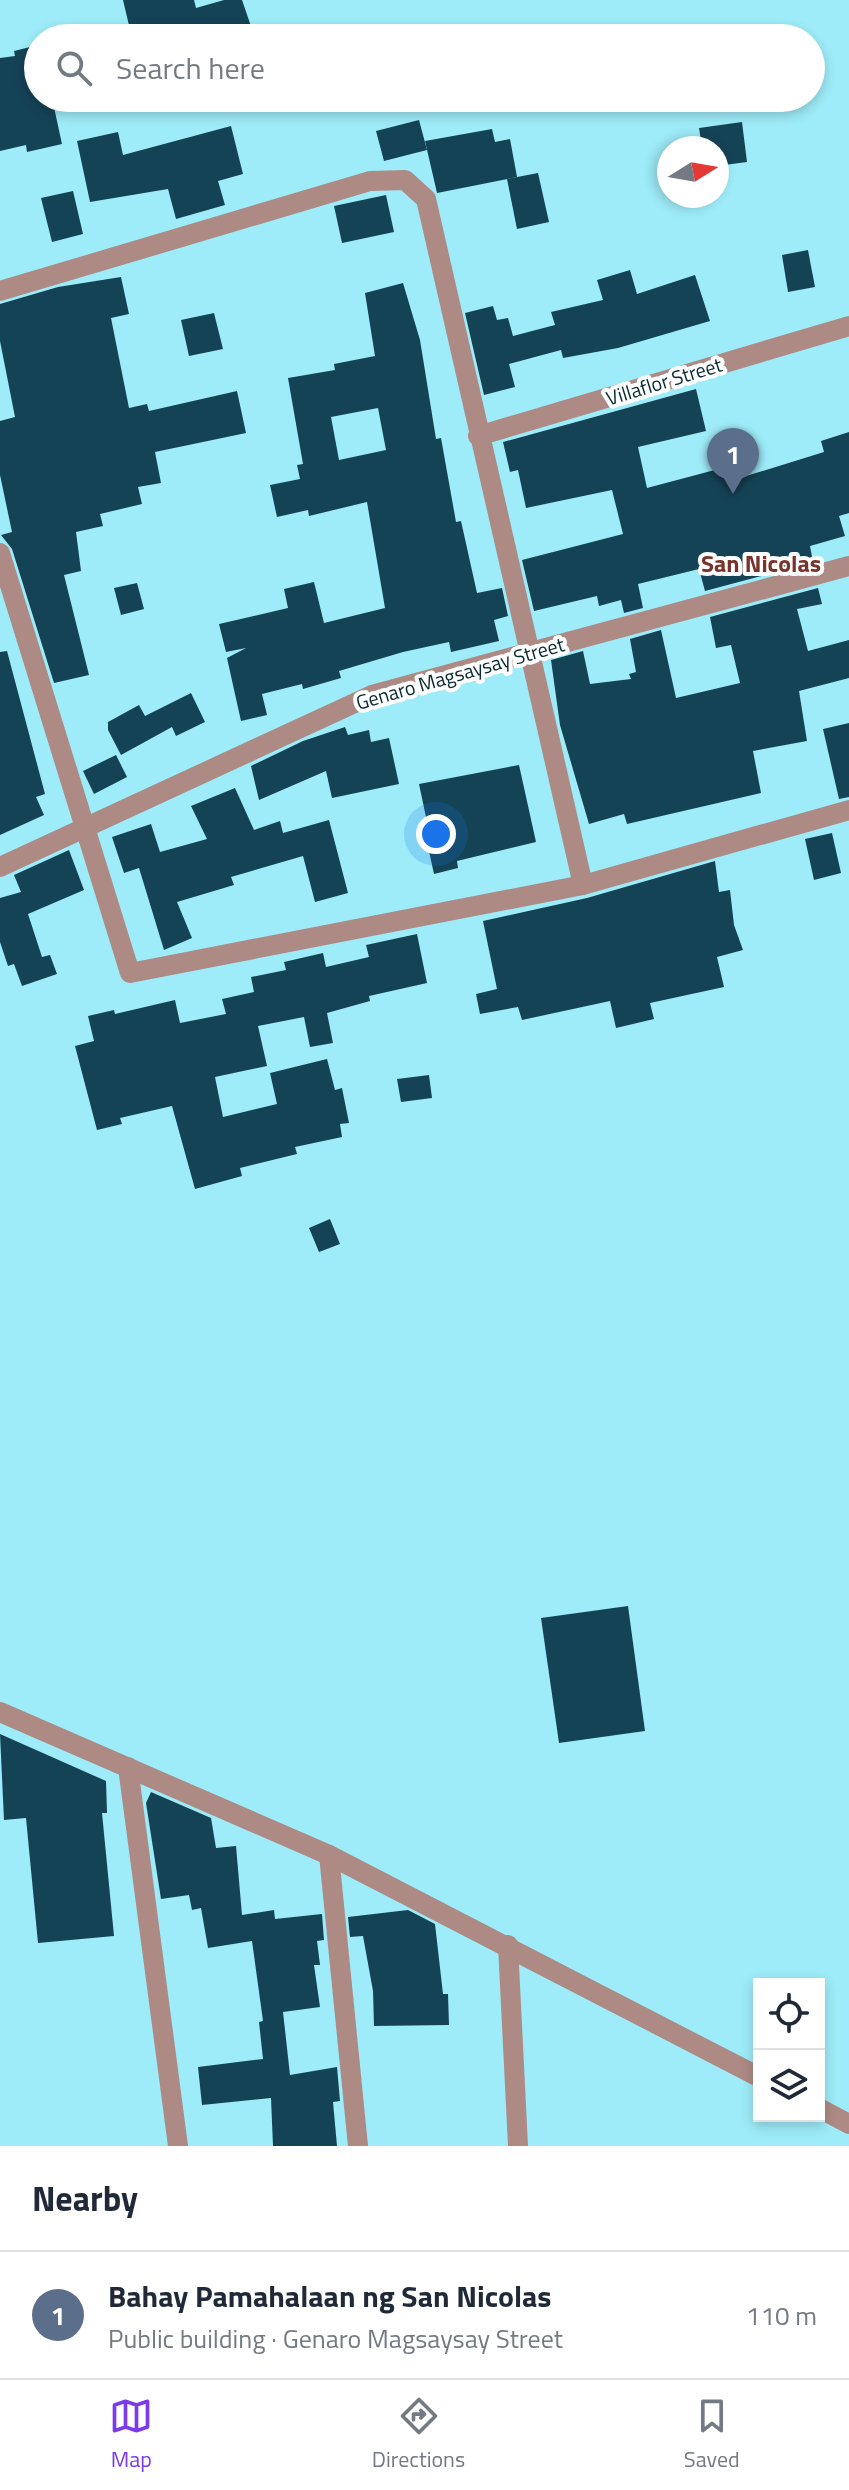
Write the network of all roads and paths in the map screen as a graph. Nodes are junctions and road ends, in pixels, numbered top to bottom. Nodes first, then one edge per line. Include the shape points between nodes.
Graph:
1 (0, 291) edge
2 (849, 326) edge
3 (478, 436) junction
4 (0, 553) edge
5 (849, 566) edge
6 (532, 651) junction
7 (849, 810) edge
8 (86, 825) junction
9 (0, 867) edge
10 (583, 885) junction
11 (0, 1712) edge
12 (128, 1767) junction
13 (329, 1855) junction
14 (508, 1945) junction
15 (753, 2074) edge
16 (825, 2111) edge
17 (849, 2124) edge
18 (178, 2146) edge
19 (358, 2146) edge
20 (518, 2146) edge

1 - 3 street via 370,181 405,180 426,199
2 - 3 street, Villaflor Street
3 - 6 street
4 - 8 street
5 - 6 street, Genaro Magsaysay Street
6 - 8 street, Genaro Magsaysay Street via 372,695
6 - 10 street
7 - 10 street
8 - 9 street, Genaro Magsaysay Street
8 - 10 street via 130,973
11 - 12 street
12 - 13 street
12 - 18 street
13 - 14 street
13 - 19 street
14 - 15 street
14 - 20 street
16 - 17 street

